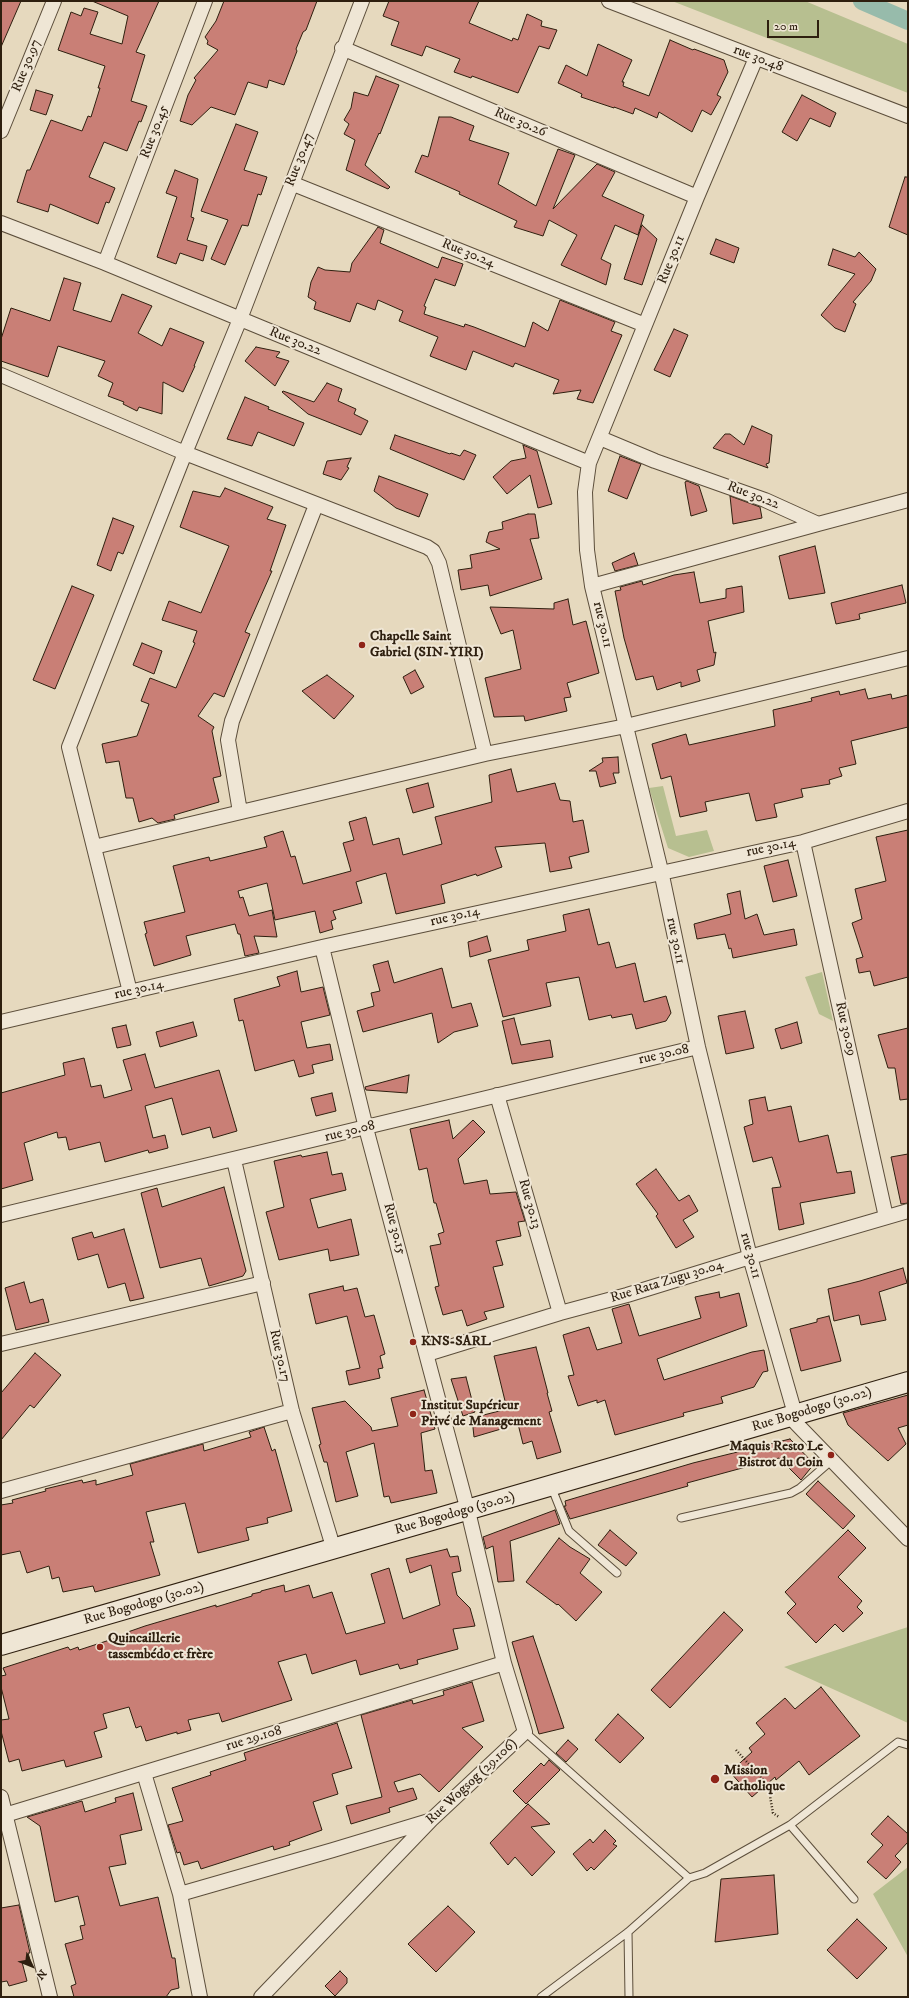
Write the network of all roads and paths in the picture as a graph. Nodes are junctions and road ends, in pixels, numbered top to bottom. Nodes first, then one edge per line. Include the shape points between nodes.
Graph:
1 (54, 1) edge
2 (205, 1) edge
3 (362, 1) edge
4 (609, 1) edge
5 (342, 48) junction
6 (756, 58) junction
7 (908, 116) edge
8 (1, 131) edge
9 (291, 184) junction
10 (697, 197) junction
11 (1, 223) edge
12 (105, 263) junction
13 (240, 319) junction
14 (645, 325) junction
15 (1, 375) edge
16 (600, 438) junction
17 (185, 453) junction
18 (589, 463) junction
19 (908, 500) edge
20 (316, 505) junction
21 (818, 524) junction
22 (592, 586) junction
23 (908, 658) edge
24 (626, 726) junction
25 (485, 754) junction
26 (908, 811) edge
27 (240, 812) junction
28 (803, 842) junction
29 (94, 847) junction
30 (661, 872) junction
31 (322, 947) junction
32 (130, 992) junction
33 (1, 1022) edge
34 (698, 1047) junction
35 (497, 1095) junction
36 (366, 1128) junction
37 (234, 1160) junction
38 (908, 1211) edge
39 (1, 1215) edge
40 (886, 1217) junction
41 (750, 1257) junction
42 (262, 1283) junction
43 (560, 1313) junction
44 (1, 1344) edge
45 (427, 1354) junction
46 (908, 1382) edge
47 (292, 1411) junction
48 (792, 1415) junction
49 (832, 1460) junction
50 (551, 1486) junction
51 (1, 1491) edge
52 (468, 1511) junction
53 (681, 1518) dead end
54 (908, 1539) edge
55 (334, 1550) junction
56 (617, 1573) dead end
57 (1, 1645) edge
58 (504, 1663) junction
59 (525, 1732) junction
60 (908, 1745) edge
61 (736, 1750) dead end
62 (144, 1773) junction
63 (1, 1797) edge
64 (5, 1815) junction
65 (431, 1820) junction
66 (790, 1825) junction
67 (689, 1878) junction
68 (180, 1894) junction
69 (854, 1899) dead end
70 (628, 1932) junction
71 (50, 1997) edge
72 (200, 1997) edge
73 (261, 1997) edge
74 (541, 1997) edge
75 (629, 1997) edge

1 - 8 street, Rue 30.97
2 - 12 street, Rue 30.45
3 - 5 street, Rue 30.47
4 - 6 street, rue 30.48
5 - 9 street, Rue 30.47
5 - 10 street, Rue 30.26
6 - 7 street, rue 30.48
6 - 10 street, Rue 30.11
9 - 13 street, Rue 30.47
9 - 14 street, Rue 30.24
10 - 14 street, Rue 30.11
11 - 12 street, Rue 30.22
12 - 13 street, Rue 30.22
13 - 17 street, Rue 30.47
13 - 18 street, Rue 30.22
14 - 16 street, Rue 30.11
15 - 17 street
16 - 18 street, Rue 30.11
16 - 21 street, Rue 30.22 via 655,461 765,500
17 - 20 street
17 - 29 street, Rue 30.47 via 69,748
18 - 22 street, rue 30.11 via 585,499 587,550
19 - 21 street
20 - 25 street via 427,547 437,557
20 - 27 street via 232,721 228,740
21 - 22 street
22 - 24 street, rue 30.11
23 - 24 street
24 - 25 street
24 - 30 street, rue 30.11
25 - 27 street
26 - 28 street, rue 30.14
27 - 29 street
28 - 30 street, rue 30.14
28 - 40 street, Rue 30.09
29 - 32 street, Rue 30.47
30 - 31 street, rue 30.14
30 - 34 street, rue 30.11
31 - 32 street, rue 30.14
31 - 36 street, Rue 30.15
32 - 33 street, rue 30.14
34 - 35 street, rue 30.08
34 - 41 street, rue 30.11
35 - 36 street, rue 30.08
35 - 43 street, Rue 30.13
36 - 37 street, rue 30.08
36 - 45 street, Rue 30.15
37 - 39 street, rue 30.08
37 - 42 street, Rue 30.17
38 - 40 street, Rue Rata Zugu 30.04
40 - 41 street, Rue Rata Zugu 30.04
41 - 43 street, Rue Rata Zugu 30.04
41 - 48 street, rue 30.11
42 - 44 street
42 - 47 street, Rue 30.17
43 - 45 street, Rue Rata Zugu 30.04
45 - 52 street, Rue 30.15
46 - 48 street, Rue Bogodogo (30.02)
47 - 51 street
47 - 55 street, Rue 30.17
48 - 49 street
48 - 50 street, Rue Bogodogo (30.02)
49 - 53 lane via 791,1493
49 - 54 street
50 - 52 street, Rue Bogodogo (30.02)
50 - 56 lane via 569,1531
52 - 55 street, Rue Bogodogo (30.02)
52 - 58 street, Rue Wogsog (29.106)
55 - 57 street, Rue Bogodogo (30.02)
58 - 59 street, Rue Wogsog (29.106)
58 - 62 street, rue 29.108
59 - 65 street, Rue Wogsog (29.106)
59 - 67 lane
60 - 66 lane via 898,1742
61 - 66 path via 768,1785 773,1813
62 - 64 street, rue 29.108
62 - 68 street
63 - 64 street
64 - 71 street
65 - 68 street
65 - 73 street, Rue Wogsog (29.106)
66 - 67 lane via 705,1873
66 - 69 lane
67 - 70 lane
68 - 72 street
70 - 74 lane
70 - 75 lane

